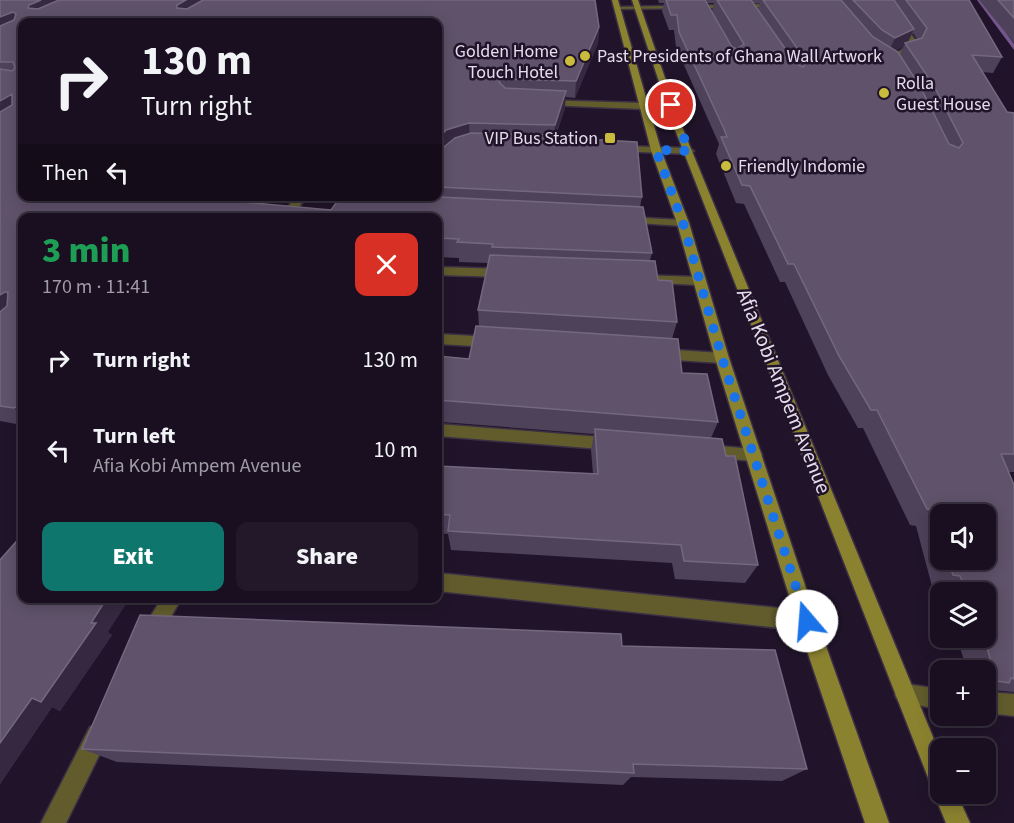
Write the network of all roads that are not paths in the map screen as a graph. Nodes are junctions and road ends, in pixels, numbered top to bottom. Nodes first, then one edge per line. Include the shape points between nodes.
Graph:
1 (884, 0) edge
2 (616, 3) edge
3 (636, 3) edge
4 (756, 4) edge
5 (788, 6) edge
6 (704, 7) junction
7 (709, 16) edge
8 (755, 16) edge
9 (891, 56) edge
10 (539, 102) edge
11 (642, 106) junction
12 (609, 149) edge
13 (656, 150) junction
14 (689, 151) junction
15 (298, 201) edge
16 (289, 213) edge
17 (613, 220) edge
18 (683, 223) junction
19 (442, 271) edge
20 (521, 274) edge
21 (628, 278) edge
22 (700, 281) junction
23 (442, 339) edge
24 (509, 344) edge
25 (651, 353) edge
26 (722, 358) junction
27 (442, 430) edge
28 (625, 445) edge
29 (695, 450) edge
30 (753, 455) junction
31 (442, 582) edge
32 (170, 603) edge
33 (807, 621) junction
34 (143, 647) edge
35 (906, 695) junction
36 (930, 698) edge
37 (996, 704) edge
38 (1014, 705) edge
39 (106, 719) edge
40 (930, 755) edge
41 (950, 804) edge
42 (53, 823) edge
43 (877, 823) edge
44 (958, 823) edge

1 - 9 street via 914,44 911,49
2 - 3 street
2 - 11 main road, Afia Kobi Ampem Avenue
3 - 6 street
3 - 14 main road, Afia Kobi Ampem Avenue
4 - 5 street
4 - 6 street
4 - 8 street
6 - 7 street
10 - 11 street
11 - 13 main road, Afia Kobi Ampem Avenue
12 - 13 street
13 - 14 street
13 - 18 main road, Afia Kobi Ampem Avenue
14 - 35 main road, Afia Kobi Ampem Avenue
15 - 16 street
17 - 18 street
18 - 22 main road, Afia Kobi Ampem Avenue
19 - 20 street
21 - 22 street
22 - 26 main road, Afia Kobi Ampem Avenue
23 - 24 street
25 - 26 street
26 - 30 main road, Afia Kobi Ampem Avenue
27 - 28 street
29 - 30 street
30 - 33 main road, Afia Kobi Ampem Avenue
31 - 33 street
32 - 34 street
33 - 43 main road, Afia Kobi Ampem Avenue
35 - 36 street
35 - 40 main road, Afia Kobi Ampem Avenue
37 - 38 street
39 - 42 street
41 - 44 main road

